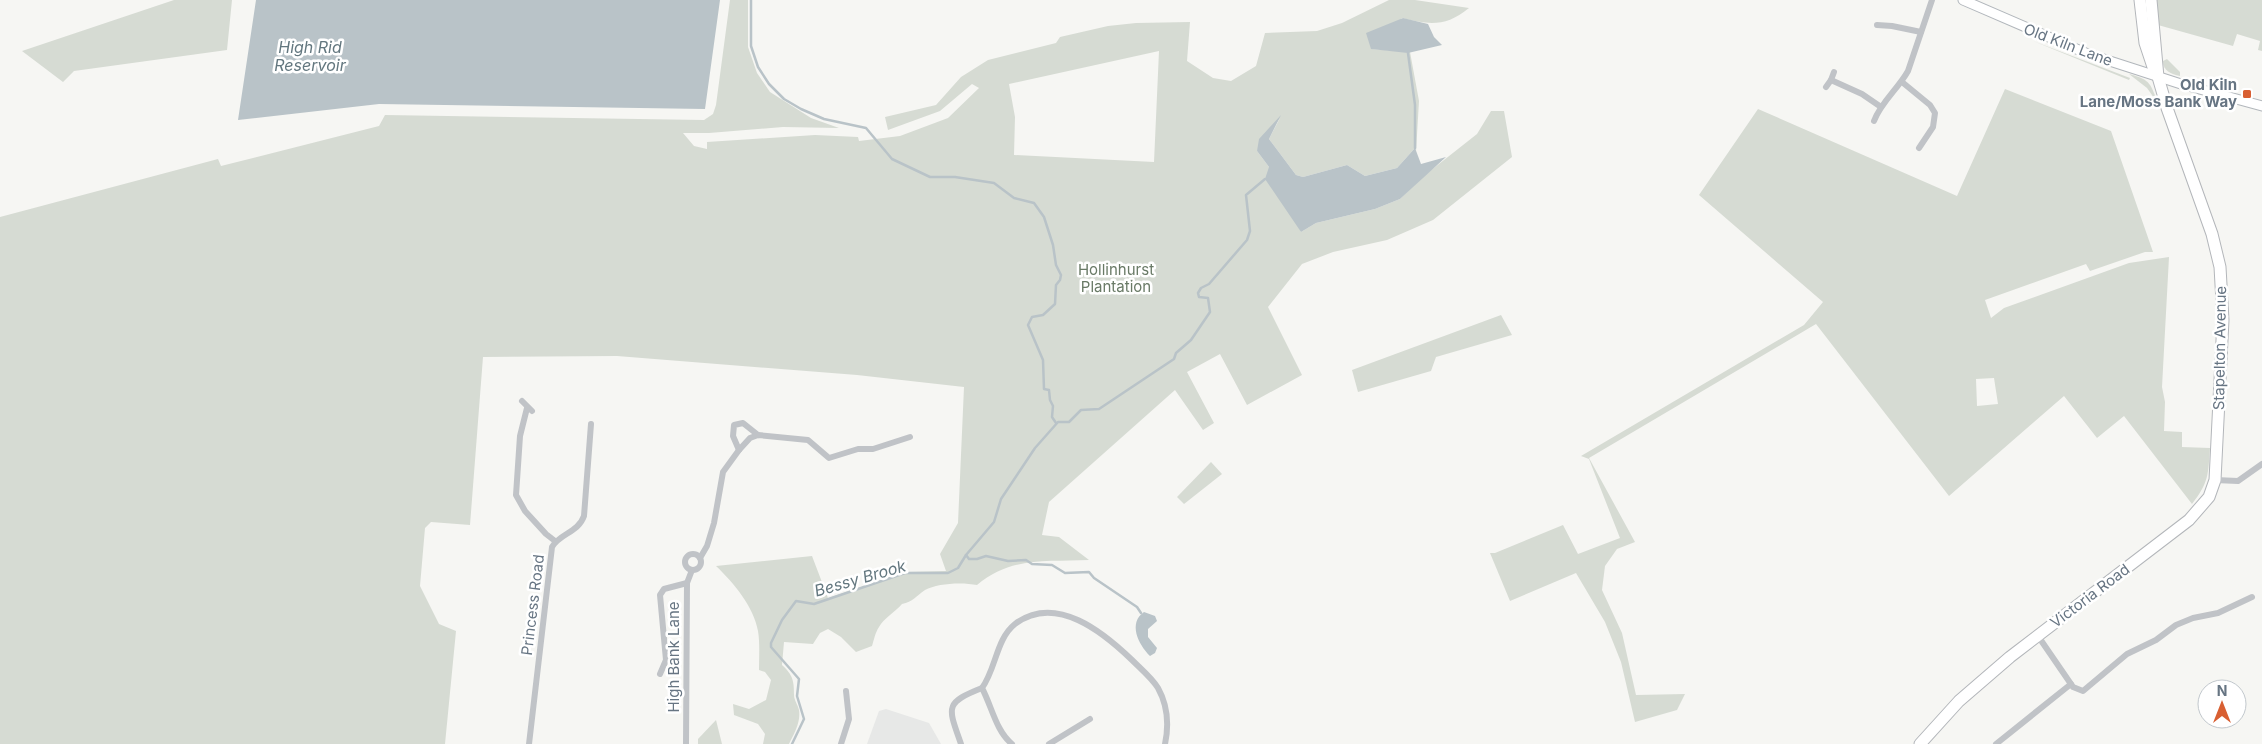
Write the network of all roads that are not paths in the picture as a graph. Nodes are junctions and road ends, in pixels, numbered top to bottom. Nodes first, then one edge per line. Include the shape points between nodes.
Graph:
1 (1932, 0) edge
2 (1963, 0) edge
3 (2140, 0) edge
4 (2151, 0) edge
5 (1877, 25) dead end
6 (1921, 32) junction
7 (1834, 72) dead end
8 (2158, 77) junction
9 (1831, 80) junction
10 (1902, 82) junction
11 (1826, 87) dead end
12 (2262, 106) edge
13 (1881, 107) junction
14 (1874, 121) dead end
15 (1919, 148) dead end
16 (522, 401) dead end
17 (591, 424) dead end
18 (758, 435) junction
19 (910, 437) dead end
20 (739, 450) junction
21 (2262, 464) edge
22 (2215, 480) junction
23 (556, 541) junction
24 (700, 558) junction
25 (692, 570) junction
26 (687, 583) junction
27 (2252, 597) dead end
28 (2038, 636) junction
29 (660, 674) dead end
30 (2070, 684) junction
31 (982, 688) junction
32 (846, 691) dead end
33 (1090, 719) dead end
34 (529, 744) edge
35 (686, 744) edge
36 (841, 744) edge
37 (961, 744) edge
38 (1012, 744) edge
39 (1049, 744) edge
40 (1165, 744) edge
41 (1920, 744) edge
42 (1996, 744) edge

1 - 6 street
2 - 8 main road, Old Kiln Lane via 2088,54
3 - 8 highway via 2145,43
4 - 8 highway
5 - 6 street via 1892,22
6 - 10 street
7 - 9 street
8 - 12 main road, Old Kiln Lane
8 - 22 highway, Stapelton Avenue via 2212,234 2220,267 2223,320
9 - 11 street
9 - 13 street
10 - 13 street
10 - 15 street via 1935,113 1928,141
13 - 14 street
16 - 23 street via 530,409 520,436 516,495 525,512
17 - 23 street, Princess Road via 584,516 577,528
18 - 19 street via 808,440 829,458
18 - 20 street, High Bank Lane via 750,438
18 - 20 street via 743,422 734,425 733,436
20 - 24 street, High Bank Lane via 720,479 714,523
21 - 22 street via 2238,481
22 - 28 highway, Victoria Road via 2209,497 2189,520
23 - 34 street, Princess Road via 552,547
24 - 25 street, High Bank Lane via 700,566
24 - 25 street, High Bank Lane via 693,554 686,558 686,566
25 - 26 street, High Bank Lane
26 - 29 street via 664,589 660,595 666,660
26 - 35 street, High Bank Lane
27 - 30 street via 2242,598 2218,613 2176,625 2156,640 2127,654 2086,689 2078,690
28 - 30 street
28 - 41 highway, Victoria Road via 1959,701
30 - 42 street
31 - 37 street via 959,698 953,706 952,716
31 - 38 street via 999,728
31 - 40 street via 992,672 1000,645 1013,625 1040,614 1069,617 1099,631 1152,681 1166,707
32 - 36 street via 849,719
33 - 39 street

